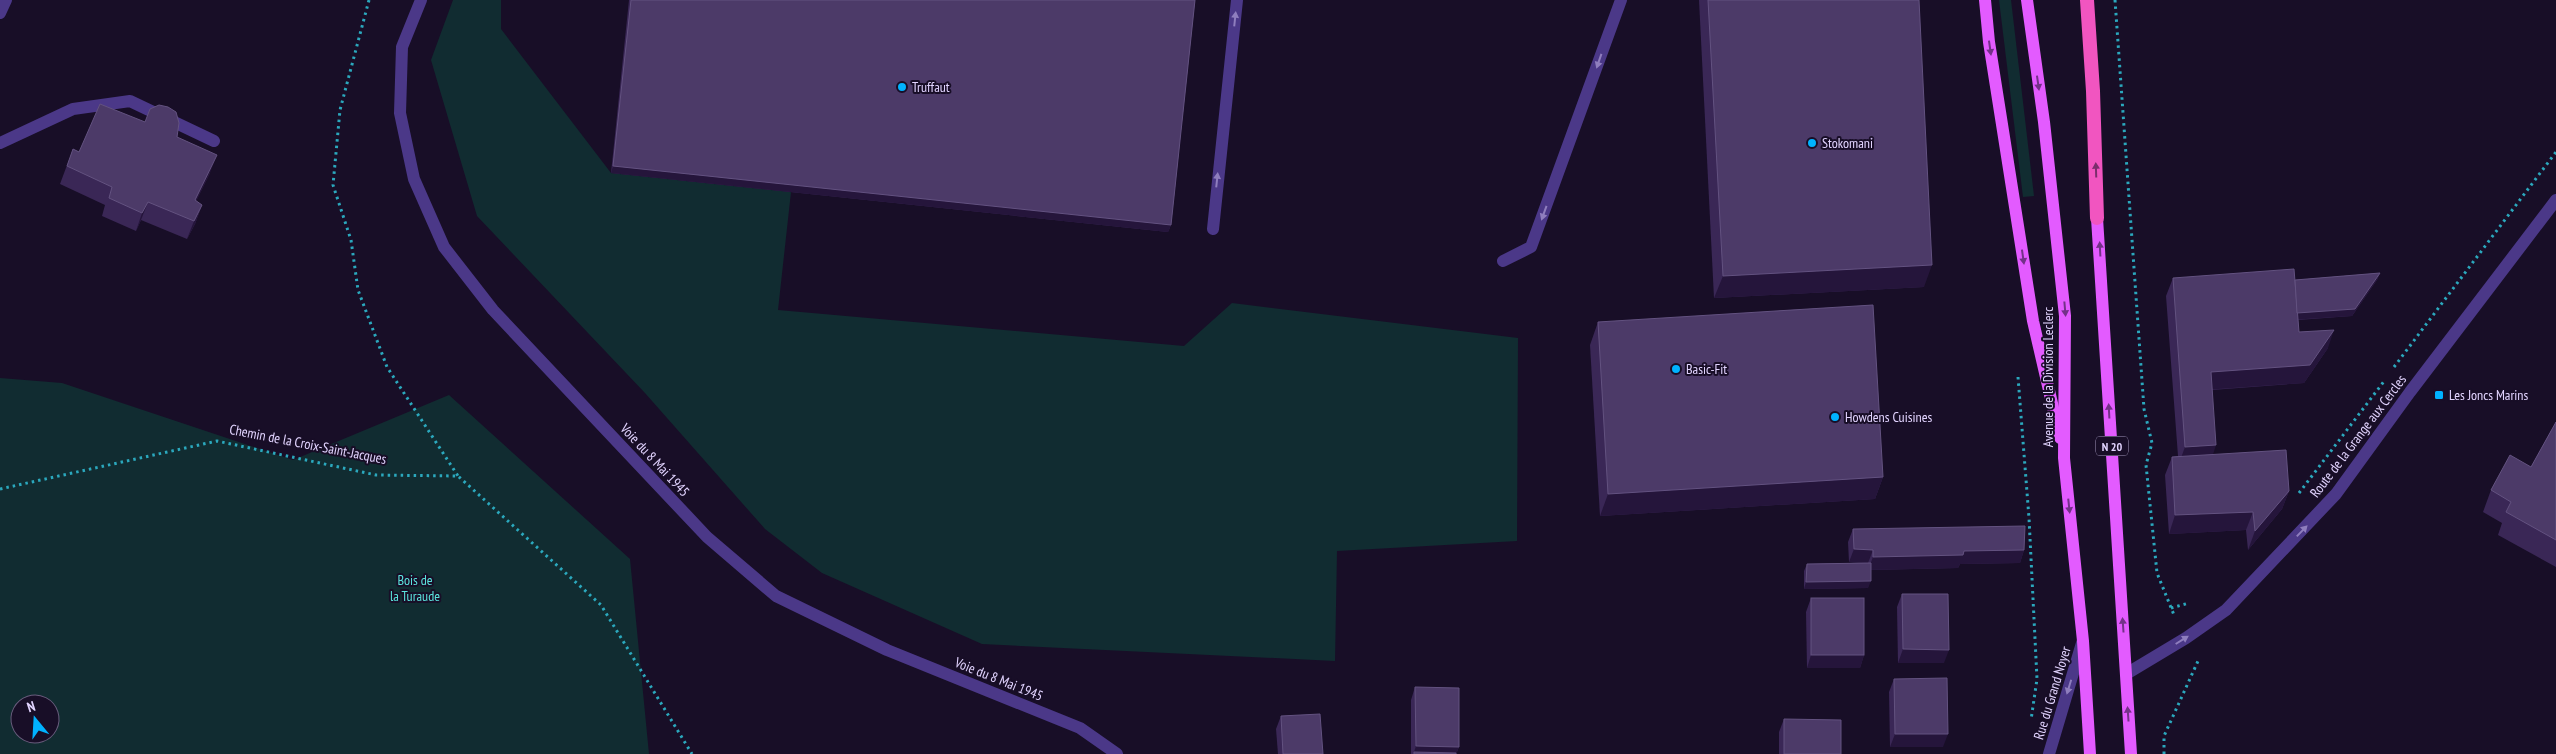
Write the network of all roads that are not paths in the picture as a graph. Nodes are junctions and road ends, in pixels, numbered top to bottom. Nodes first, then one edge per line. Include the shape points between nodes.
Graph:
1 (6, 0) edge
2 (421, 0) edge
3 (1237, 0) edge
4 (1621, 0) edge
5 (1986, 0) edge
6 (2027, 0) edge
7 (2087, 0) edge
8 (0, 12) edge
9 (214, 141) dead end
10 (0, 143) edge
11 (2555, 203) edge
12 (2097, 218) joint
13 (1212, 229) dead end
14 (1503, 261) dead end
15 (2064, 458) junction
16 (2083, 641) junction
17 (2126, 674) junction
18 (1117, 754) edge
19 (2049, 754) edge
20 (2090, 754) edge
21 (2131, 754) edge

1 - 8 street
2 - 18 street, Voie du 8 Mai 1945 via 402,47 400,113 414,179 444,247 493,310 707,537 776,596 887,650 1080,728
13 -> 3 street
4 -> 14 street via 1531,247
5 -> 15 main road via 1989,42 2033,322
6 -> 15 main road, Avenue de la Division Leclerc via 2065,316
12 -> 7 highway, N 20
9 - 10 street via 130,101 73,109
17 -> 11 street, Route de la Grange aux Cercles via 2226,610 2336,494
17 -> 12 main road, N 20
15 -> 16 main road, Avenue de la Division Leclerc
16 -> 19 street, Rue du Grand Noyer
16 - 20 main road, Avenue de la Division Leclerc
21 -> 17 main road, N 20

